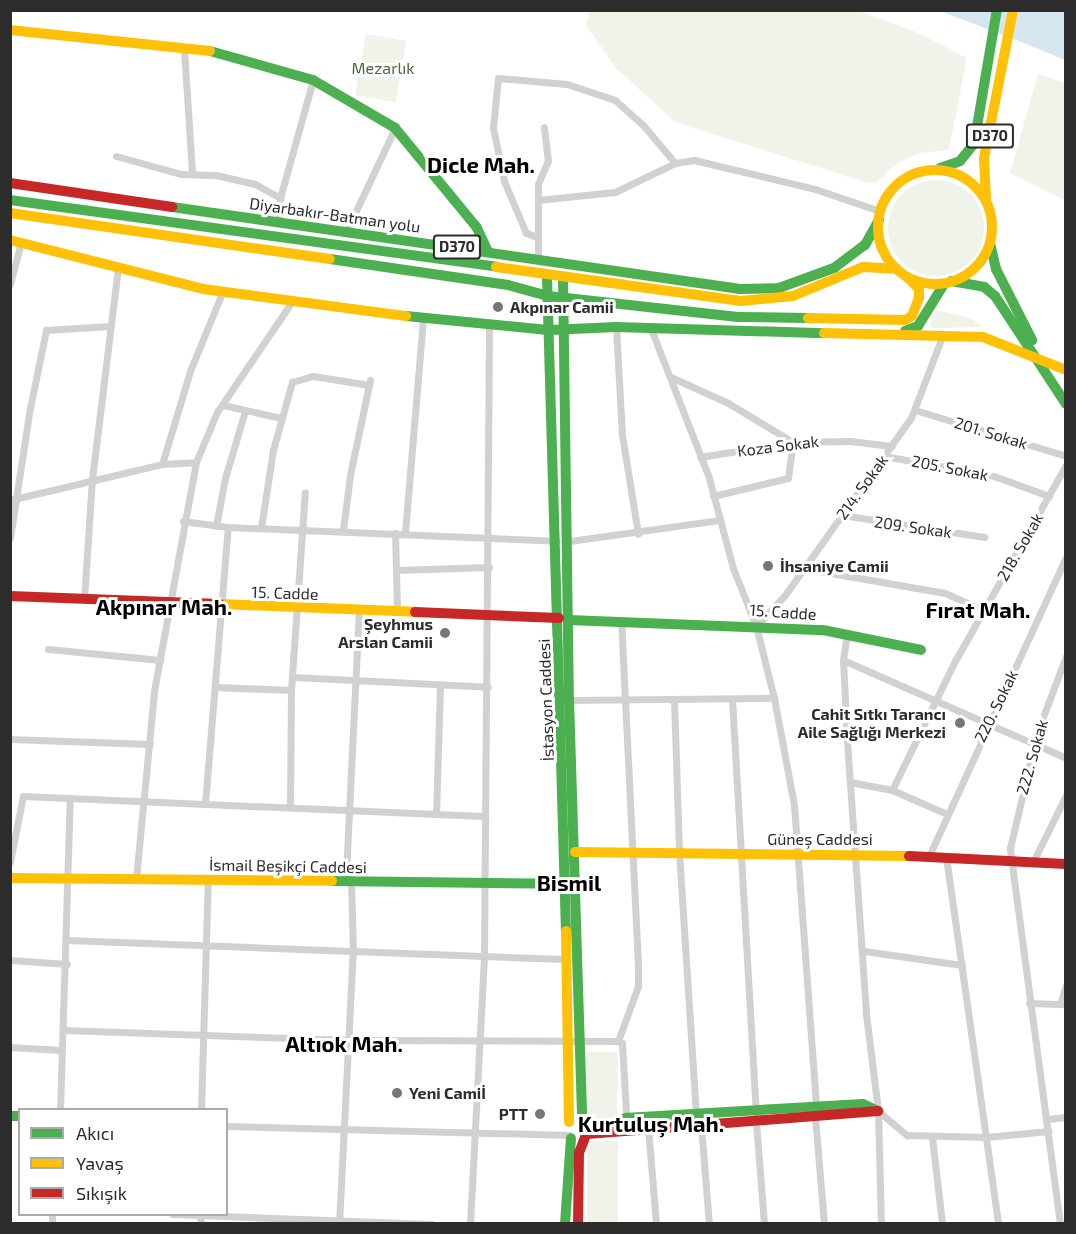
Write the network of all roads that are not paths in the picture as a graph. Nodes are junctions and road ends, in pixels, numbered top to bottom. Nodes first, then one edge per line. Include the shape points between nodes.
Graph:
1 (997, 10) edge
2 (1012, 10) edge
3 (10, 30) edge
4 (183, 49) junction
5 (313, 80) junction
6 (544, 127) dead end
7 (395, 128) junction
8 (116, 156) dead end
9 (675, 163) junction
10 (937, 169) junction
11 (192, 172) junction
12 (10, 183) edge
13 (280, 198) junction
14 (10, 200) edge
15 (538, 200) junction
16 (987, 202) junction
17 (10, 213) edge
18 (879, 215) junction
19 (278, 221) junction
20 (346, 232) junction
21 (537, 237) junction
22 (16, 241) edge
23 (990, 243) junction
24 (488, 252) junction
25 (538, 260) junction
26 (118, 267) junction
27 (897, 269) junction
28 (548, 277) junction
29 (907, 277) junction
30 (563, 278) junction
31 (947, 282) junction
32 (10, 284) edge
33 (222, 293) junction
34 (548, 296) junction
35 (564, 297) junction
36 (291, 303) junction
37 (423, 320) junction
38 (489, 325) junction
39 (110, 327) junction
40 (616, 327) junction
41 (563, 329) junction
42 (651, 329) junction
43 (550, 330) junction
44 (905, 332) junction
45 (943, 334) junction
46 (1039, 357) junction
47 (1065, 370) edge
48 (673, 378) junction
49 (1065, 404) edge
50 (223, 405) junction
51 (915, 410) junction
52 (244, 411) junction
53 (281, 418) junction
54 (794, 442) junction
55 (892, 446) junction
56 (884, 456) junction
57 (1065, 456) edge
58 (700, 457) junction
59 (196, 462) junction
60 (162, 464) junction
61 (1065, 465) edge
62 (92, 479) junction
63 (305, 492) dead end
64 (713, 496) junction
65 (1049, 496) junction
66 (13, 500) edge
67 (842, 515) junction
68 (719, 520) junction
69 (183, 521) junction
70 (216, 526) junction
71 (228, 527) junction
72 (261, 528) junction
73 (303, 529) junction
74 (343, 530) junction
75 (395, 533) junction
76 (405, 533) junction
77 (638, 534) junction
78 (984, 537) dead end
79 (10, 538) edge
80 (488, 538) junction
81 (570, 540) junction
82 (557, 541) junction
83 (1065, 557) edge
84 (489, 567) junction
85 (802, 568) junction
86 (396, 570) junction
87 (10, 597) edge
88 (84, 599) junction
89 (169, 602) junction
90 (221, 606) junction
91 (297, 609) junction
92 (982, 610) junction
93 (358, 611) junction
94 (397, 612) junction
95 (489, 615) junction
96 (564, 619) junction
97 (621, 621) junction
98 (756, 626) junction
99 (847, 634) junction
100 (48, 649) dead end
101 (921, 650) dead end
102 (1065, 657) edge
103 (160, 660) junction
104 (843, 660) junction
105 (293, 677) junction
106 (354, 681) junction
107 (440, 685) junction
108 (215, 687) junction
109 (488, 687) junction
110 (291, 690) junction
111 (774, 698) junction
112 (732, 699) junction
113 (570, 700) junction
114 (624, 700) junction
115 (674, 700) junction
116 (936, 701) junction
117 (987, 723) junction
118 (10, 739) edge
119 (150, 744) junction
120 (1034, 745) junction
121 (1065, 758) edge
122 (850, 782) junction
123 (892, 790) junction
124 (1065, 795) edge
125 (70, 799) junction
126 (142, 803) junction
127 (205, 804) junction
128 (290, 807) junction
129 (349, 810) junction
130 (436, 814) junction
131 (947, 814) junction
132 (483, 816) junction
133 (575, 852) junction
134 (679, 852) junction
135 (856, 852) junction
136 (632, 853) junction
137 (740, 854) junction
138 (797, 854) junction
139 (929, 856) junction
140 (946, 857) junction
141 (1011, 861) junction
142 (10, 862) edge
143 (1033, 862) junction
144 (1065, 864) edge
145 (10, 878) edge
146 (66, 879) junction
147 (136, 879) junction
148 (208, 880) junction
149 (351, 882) junction
150 (484, 883) junction
151 (564, 884) junction
152 (67, 940) junction
153 (205, 946) junction
154 (864, 951) junction
155 (353, 952) junction
156 (484, 954) junction
157 (565, 959) junction
158 (10, 960) edge
159 (67, 964) junction
160 (962, 965) junction
161 (1065, 986) edge
162 (1029, 1003) junction
163 (1063, 1004) edge
164 (63, 1030) junction
165 (204, 1036) junction
166 (349, 1040) junction
167 (479, 1040) junction
168 (618, 1041) junction
169 (566, 1042) junction
170 (580, 1042) junction
171 (10, 1047) edge
172 (61, 1050) junction
173 (60, 1108) edge
174 (201, 1108) edge
175 (878, 1111) junction
176 (815, 1113) junction
177 (756, 1117) junction
178 (1065, 1117) edge
179 (1047, 1119) junction
180 (582, 1120) junction
181 (698, 1120) junction
182 (570, 1122) junction
183 (626, 1124) junction
184 (228, 1126) edge
185 (345, 1128) junction
186 (648, 1128) junction
187 (1049, 1131) junction
188 (472, 1132) junction
189 (586, 1135) junction
190 (570, 1136) junction
191 (932, 1137) junction
192 (987, 1137) junction
193 (182, 1216) edge
194 (201, 1218) edge
195 (339, 1221) edge
196 (432, 1224) edge
197 (470, 1224) edge
198 (564, 1224) edge
199 (578, 1224) edge
200 (656, 1224) edge
201 (710, 1224) edge
202 (764, 1224) edge
203 (824, 1224) edge
204 (881, 1224) edge
205 (942, 1224) edge
206 (998, 1224) edge
207 (1060, 1224) edge

1 - 10 main road, D370 via 974,144 960,161
2 - 16 main road, D370 via 984,159
3 - 4 main road
4 - 5 main road via 220,52
4 - 11 street
5 - 7 main road
5 - 13 street
6 - 15 street via 548,161 538,184
7 - 20 street
7 - 24 main road via 477,228
8 - 11 street via 181,174
9 - 15 street via 615,192
9 - 18 street via 694,160 815,189
9 - 21 street via 643,125 615,100 590,89 556,82 498,78 493,128 504,181 526,233
10 - 16 main road via 972,182
10 - 18 main road via 919,171 902,180 888,194
11 - 13 street via 255,184
12 - 19 main road, Diyarbakır-Batman yolu / D370
13 - 19 street
14 - 28 main road, Diyarbakır-Batman yolu / D370
15 - 21 street
16 - 23 main road via 992,214
17 - 34 main road via 508,285
18 - 25 main road, Diyarbakır-Batman yolu / D370 via 865,245 852,256 813,278 779,288 740,289
18 - 27 main road via 882,248
19 - 20 main road, Diyarbakır-Batman yolu / D370
20 - 24 main road, Diyarbakır-Batman yolu / D370
21 - 25 street
22 - 26 main road
22 - 32 street
23 - 31 main road via 977,266
23 - 46 main road via 996,269 1019,309
24 - 25 main road, Diyarbakır-Batman yolu / D370
26 - 33 main road
26 - 39 street
27 - 29 main road
27 - 30 main road, Diyarbakır-Batman yolu / D370 via 863,267 819,289 765,301
28 - 30 main road, Diyarbakır-Batman yolu / D370
28 - 34 main road, İstasyon Caddesi
29 - 31 main road via 925,283
29 - 35 main road via 919,289 916,307 912,316 894,321 748,317
30 - 35 main road, İstasyon Caddesi
31 - 44 main road via 918,326
31 - 46 main road via 984,287 995,296
33 - 36 main road
33 - 60 street via 190,371
34 - 35 main road
34 - 43 main road, İstasyon Caddesi
35 - 41 main road, İstasyon Caddesi
36 - 37 main road
36 - 50 street
37 - 38 main road
37 - 76 street
38 - 43 main road
38 - 80 street
39 - 62 street
39 - 66 street via 46,330
40 - 41 main road
40 - 42 main road
40 - 77 street via 622,435
41 - 43 main road
41 - 81 main road, İstasyon Caddesi
42 - 44 main road
42 - 48 street
43 - 82 main road, İstasyon Caddesi
44 - 45 main road
45 - 46 main road via 983,337
45 - 51 street, 214. Sokak
46 - 47 main road
46 - 49 main road
48 - 54 street via 728,403
48 - 58 street
50 - 52 street
50 - 59 street
51 - 55 street, 214. Sokak
51 - 57 street, 201. Sokak
52 - 53 street
52 - 70 street
53 - 72 street
53 - 74 street via 292,382 298,378 370,382
54 - 55 street, Koza Sokak via 850,441
54 - 58 street, Koza Sokak
54 - 64 street via 788,478
55 - 56 street, 214. Sokak
56 - 65 street, 205. Sokak via 991,475
56 - 67 street, 214. Sokak
58 - 64 street
59 - 60 street
59 - 69 street
60 - 62 street
61 - 65 street, 218. Sokak
62 - 66 street
62 - 88 street
63 - 73 street
64 - 68 street
65 - 92 street, 218. Sokak
66 - 79 street
67 - 78 street, 209. Sokak
67 - 85 street, 214. Sokak
68 - 77 street
68 - 98 street
69 - 70 street
69 - 89 street
70 - 71 street
71 - 72 street
71 - 90 street
72 - 73 street
73 - 74 street
73 - 91 street
74 - 75 street
75 - 76 street
75 - 86 street
76 - 80 street
77 - 81 street
80 - 82 street
80 - 84 street
81 - 96 main road, İstasyon Caddesi
82 - 96 main road, İstasyon Caddesi
83 - 117 street, 220. Sokak
84 - 86 street
84 - 95 street
85 - 92 street via 945,593
85 - 98 street, 214. Sokak via 785,595
86 - 94 street
87 - 88 main road, 15. Cadde
88 - 89 main road, 15. Cadde
89 - 90 main road, 15. Cadde
89 - 103 street
90 - 91 main road, 15. Cadde
90 - 108 street
91 - 93 main road, 15. Cadde
91 - 105 street
92 - 116 street, 218. Sokak
93 - 94 main road, 15. Cadde
93 - 106 street
94 - 95 main road, 15. Cadde
95 - 96 main road, 15. Cadde
95 - 109 street
96 - 97 main road, 15. Cadde
96 - 113 main road, İstasyon Caddesi
96 - 151 main road, İstasyon Caddesi
97 - 98 main road, 15. Cadde
97 - 114 street
98 - 99 main road, 15. Cadde
98 - 111 street
99 - 101 main road, 15. Cadde
99 - 104 street
100 - 103 street
102 - 120 street, 222. Sokak
103 - 119 street
104 - 116 street
104 - 122 street
105 - 106 street
105 - 110 street
106 - 107 street
106 - 129 street
107 - 109 street
107 - 130 street
108 - 110 street
108 - 127 street
109 - 132 street
110 - 128 street
111 - 112 street
111 - 138 street via 795,805
112 - 115 street
112 - 137 street
113 - 114 street
113 - 133 main road, İstasyon Caddesi
114 - 115 street
114 - 136 street
115 - 134 street
116 - 117 street
116 - 123 street, 218. Sokak
117 - 120 street
117 - 131 street, 220. Sokak
118 - 119 street
119 - 126 street
120 - 121 street
120 - 141 street, 222. Sokak via 1013,828
122 - 123 street
122 - 135 street
123 - 131 street
124 - 143 street
125 - 126 street
125 - 142 street via 20,798
125 - 146 street
126 - 127 street
126 - 147 street
127 - 128 street
128 - 129 street
129 - 130 street
129 - 149 street via 346,874
130 - 132 street
131 - 139 street, 220. Sokak
132 - 150 street
133 - 136 main road, Güneş Caddesi
133 - 170 main road, İstasyon Caddesi
134 - 136 main road, Güneş Caddesi
134 - 137 main road, Güneş Caddesi
134 - 181 street
135 - 138 main road, Güneş Caddesi
135 - 139 main road, Güneş Caddesi
135 - 154 street
136 - 168 street via 638,986
137 - 138 main road, Güneş Caddesi
137 - 177 street
138 - 176 street
139 - 140 main road, Güneş Caddesi
140 - 141 main road, Güneş Caddesi
140 - 160 street
141 - 143 main road, Güneş Caddesi
141 - 162 street, 222. Sokak
143 - 144 main road, Güneş Caddesi
145 - 146 main road, İsmail Beşikçi Caddesi
146 - 147 main road, İsmail Beşikçi Caddesi
146 - 152 street
147 - 148 main road, İsmail Beşikçi Caddesi
148 - 149 main road, İsmail Beşikçi Caddesi
148 - 153 street
149 - 150 main road, İsmail Beşikçi Caddesi
149 - 155 street
150 - 151 main road, İsmail Beşikçi Caddesi
150 - 156 street
151 - 157 main road, İstasyon Caddesi
152 - 153 street
152 - 159 street
153 - 155 street
153 - 165 street
154 - 160 street
154 - 175 street via 866,1014
155 - 156 street
155 - 166 street
156 - 157 street
156 - 167 street
157 - 169 main road, İstasyon Caddesi
158 - 159 street
159 - 164 street
160 - 192 street
161 - 163 street
162 - 163 street
162 - 179 street, 222. Sokak
164 - 165 street
164 - 172 street
165 - 166 street
165 - 174 street
166 - 167 street
166 - 185 street
167 - 169 street
167 - 188 street
168 - 170 street
168 - 183 street via 622,1043
169 - 170 street
169 - 182 main road, İstasyon Caddesi
170 - 180 main road, İstasyon Caddesi
171 - 172 street
172 - 173 street
175 - 176 main road
175 - 191 street via 907,1135
175 - 204 street
176 - 177 main road
176 - 203 street
177 - 181 main road
177 - 202 street
178 - 179 street
179 - 187 street, 222. Sokak
180 - 182 main road
180 - 189 main road, İstasyon Caddesi
181 - 183 main road
181 - 186 main road
181 - 201 street
182 - 190 main road, İstasyon Caddesi
183 - 186 main road
183 - 189 main road
184 - 185 street
185 - 188 street
185 - 195 street
186 - 200 street
187 - 192 street
187 - 207 street, 222. Sokak
188 - 190 street
188 - 197 street
189 - 190 main road
189 - 199 main road via 579,1153
190 - 198 main road
191 - 192 street
191 - 205 street
192 - 206 street
193 - 194 street
194 - 195 street
195 - 196 street

